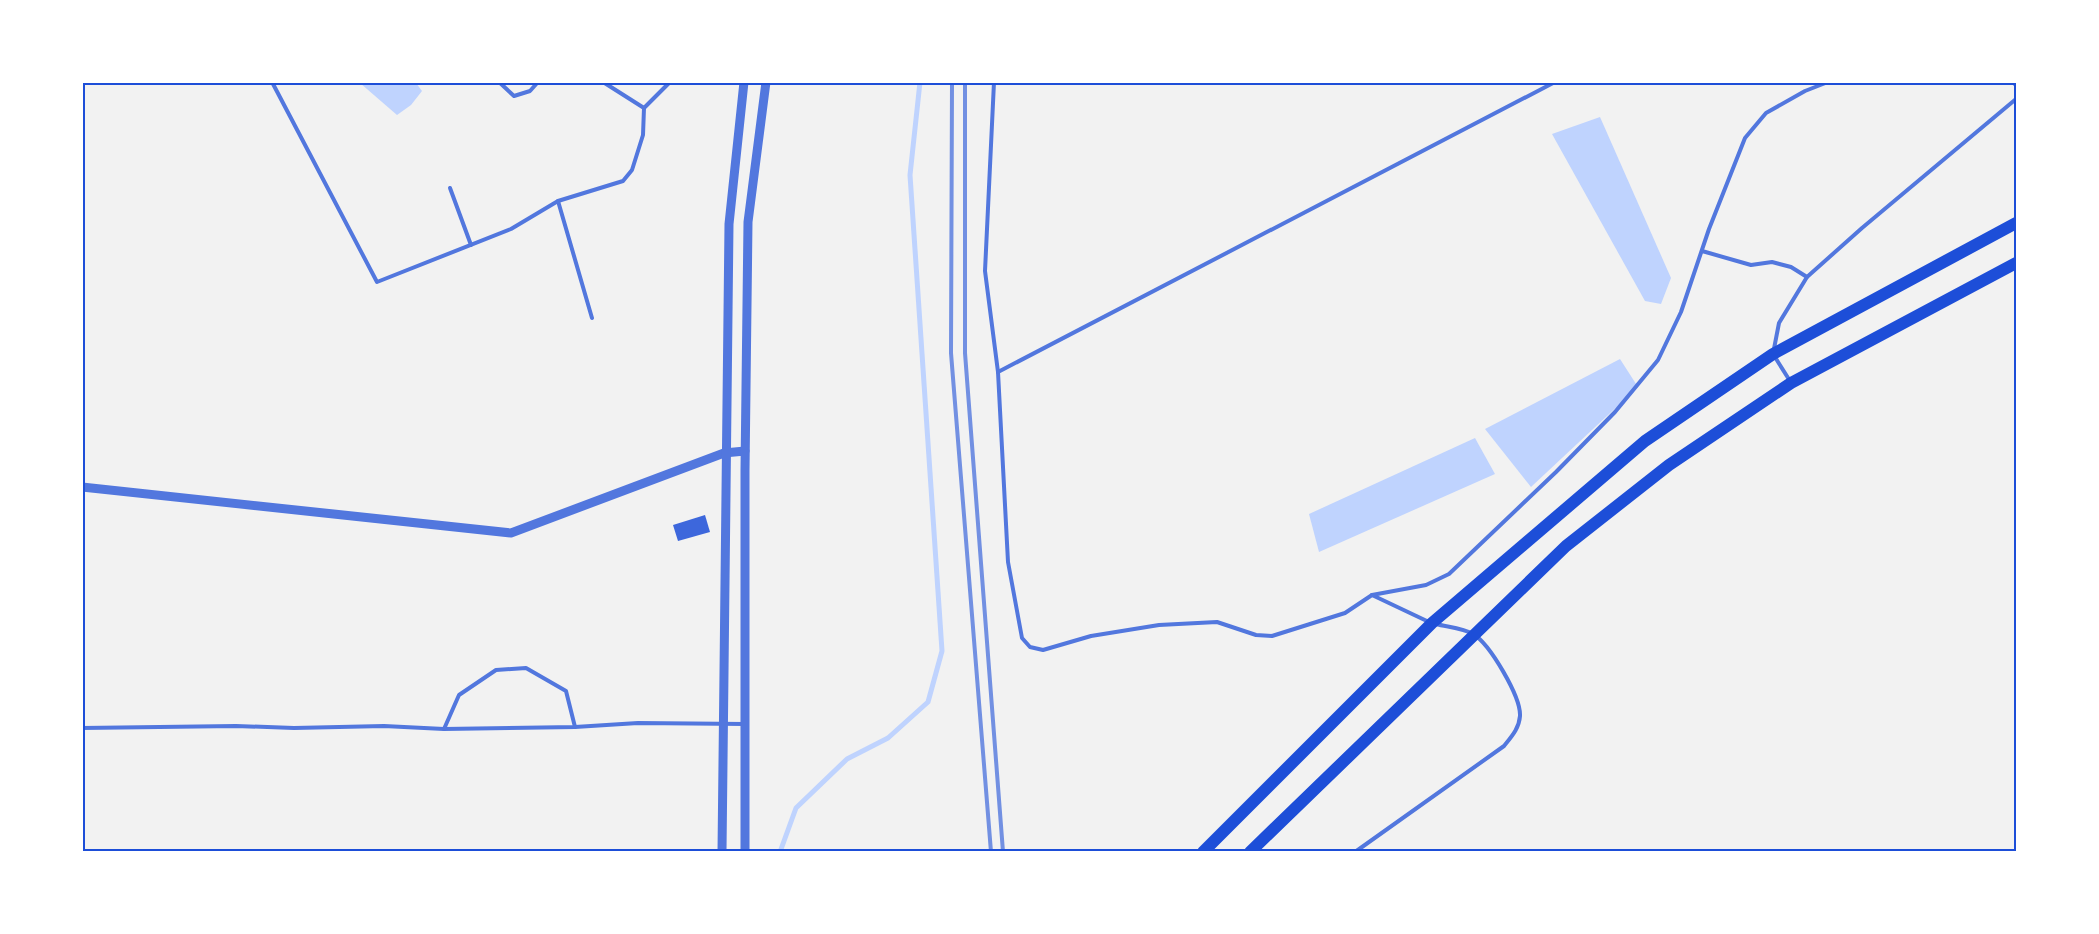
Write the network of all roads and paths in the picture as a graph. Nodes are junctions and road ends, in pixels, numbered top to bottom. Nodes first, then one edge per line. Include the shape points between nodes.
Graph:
1 (272, 82) edge
2 (499, 82) edge
3 (538, 82) edge
4 (603, 82) edge
5 (670, 82) edge
6 (744, 82) edge
7 (766, 82) edge
8 (994, 82) edge
9 (1555, 82) edge
10 (1828, 82) edge
11 (2012, 82) edge
12 (2016, 85) edge
13 (2016, 99) edge
14 (644, 108) junction
15 (450, 188) dead end
16 (558, 201) junction
17 (2016, 223) edge
18 (471, 245) junction
19 (1702, 251) junction
20 (2016, 263) edge
21 (1807, 277) junction
22 (592, 318) dead end
23 (1773, 354) junction
24 (998, 372) junction
25 (1791, 383) junction
26 (745, 451) junction
27 (724, 453) junction
28 (82, 487) edge
29 (1372, 595) junction
30 (1432, 624) junction
31 (1474, 634) junction
32 (724, 723) junction
33 (745, 724) junction
34 (575, 727) junction
35 (82, 728) edge
36 (444, 729) junction
37 (722, 852) edge
38 (745, 852) edge
39 (1203, 852) edge
40 (1250, 852) edge
41 (1355, 852) edge

1 - 18 lane via 377,282
2 - 3 lane via 514,96 530,91
4 - 14 lane
5 - 14 lane
6 - 27 street via 729,224
7 - 26 street via 748,222
8 - 24 lane via 985,271
9 - 24 lane
10 - 19 lane via 1766,113 1745,138
11 - 12 lane
13 - 21 lane
14 - 16 lane via 643,135 632,170 623,181
15 - 18 lane
16 - 18 lane via 511,229
16 - 22 lane
17 - 23 main road
19 - 21 lane via 1751,265 1772,262 1791,267
19 - 29 lane via 1682,312 1658,360 1615,412 1449,574 1426,585
20 - 25 main road
21 - 23 lane via 1779,323
23 - 25 lane
23 - 30 main road via 1645,441
24 - 29 lane via 1008,562 1022,638 1030,647 1043,650 1091,636 1159,625 1217,622 1256,635 1272,636 1345,613
25 - 31 main road via 1669,465 1573,541
26 - 27 street
26 - 33 street
27 - 28 street via 511,533
27 - 32 street
29 - 30 lane
30 - 31 lane
30 - 39 main road
31 - 40 main road
31 - 41 lane via 1496,658 1518,699 1518,728 1504,746
32 - 33 lane
32 - 34 lane
32 - 37 street
33 - 38 street
34 - 36 lane
34 - 36 lane via 566,691 526,668 496,670 459,695
35 - 36 lane via 384,726

